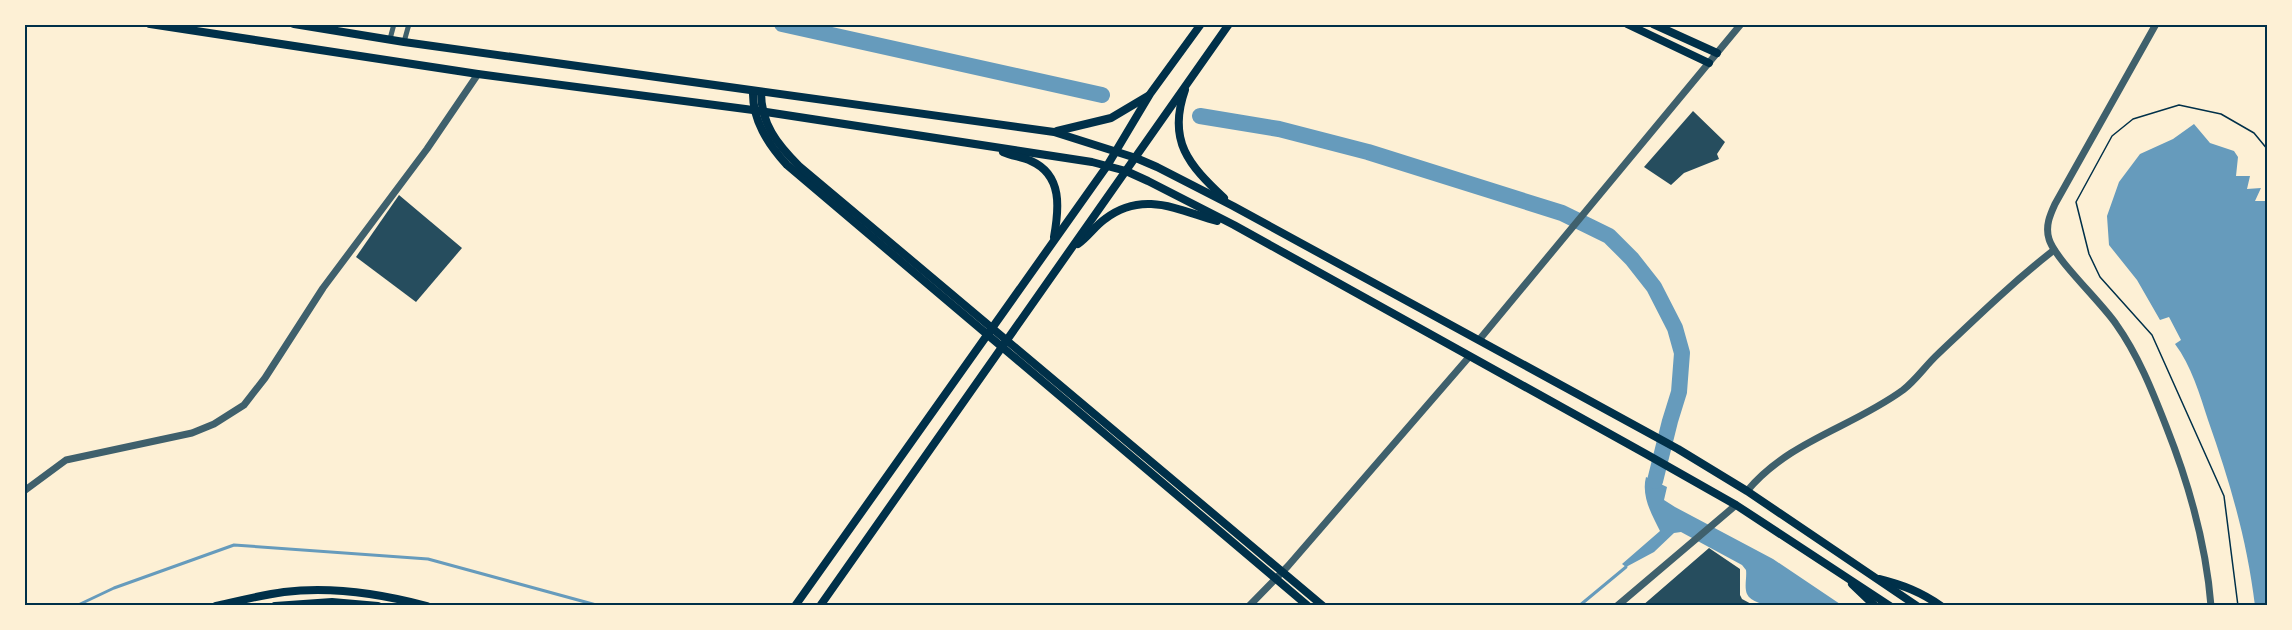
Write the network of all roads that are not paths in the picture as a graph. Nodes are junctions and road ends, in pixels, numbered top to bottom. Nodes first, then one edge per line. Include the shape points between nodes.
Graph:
1 (150, 24) edge
2 (294, 24) edge
3 (394, 24) edge
4 (409, 24) edge
5 (1201, 24) edge
6 (1229, 24) edge
7 (1627, 24) edge
8 (1653, 24) edge
9 (1742, 24) edge
10 (2156, 24) edge
11 (390, 39) junction
12 (404, 42) junction
13 (1717, 53) junction
14 (1708, 63) junction
15 (478, 74) junction
16 (1189, 79) junction
17 (757, 91) junction
18 (1150, 94) junction
19 (758, 110) junction
20 (1054, 132) junction
21 (989, 147) junction
22 (1116, 152) junction
23 (1136, 158) junction
24 (1107, 166) junction
25 (1126, 171) junction
26 (1233, 206) junction
27 (1234, 225) junction
28 (1053, 241) junction
29 (1070, 250) junction
30 (2054, 250) junction
31 (991, 331) junction
32 (1479, 340) junction
33 (1004, 343) junction
34 (1469, 357) junction
35 (24, 491) edge
36 (1747, 491) junction
37 (1736, 505) junction
38 (1282, 572) junction
39 (1845, 576) junction
40 (1276, 578) junction
41 (1879, 579) junction
42 (244, 603) edge
43 (216, 606) edge
44 (275, 606) edge
45 (378, 606) edge
46 (427, 606) edge
47 (795, 606) edge
48 (820, 606) edge
49 (1249, 606) edge
50 (1308, 606) edge
51 (1323, 606) edge
52 (1617, 606) edge
53 (1875, 606) edge
54 (1890, 606) edge
55 (1917, 606) edge
56 (1941, 606) edge
57 (2211, 606) edge

1 - 15 main road
2 - 11 main road
3 - 11 street
4 - 12 street
5 - 18 main road
6 - 16 main road
7 - 14 main road
8 - 13 main road
9 - 13 street
10 - 30 street via 2051,212 2048,232
11 - 12 main road
12 - 17 main road
13 - 14 street
14 - 32 street
15 - 19 main road
15 - 35 street via 244,405 192,433 66,460
16 - 23 main road
16 - 26 main road via 1179,109 1182,144 1194,167
17 - 19 main road
17 - 20 main road
18 - 20 main road via 1102,121
18 - 22 main road
19 - 21 main road
19 - 31 main road via 771,147 787,165
20 - 22 main road
21 - 24 main road
21 - 28 main road via 1030,161 1051,178 1059,205
22 - 23 main road
22 - 24 main road
23 - 25 main road
23 - 26 main road
24 - 25 main road
24 - 28 main road
25 - 27 main road
25 - 29 main road
26 - 32 main road
27 - 29 main road via 1168,205 1134,205 1107,217
27 - 34 main road
28 - 31 main road
29 - 33 main road
30 - 36 street via 2004,292 1906,388 1788,453 1763,472
30 - 57 street via 2114,321 2149,383 2193,504
31 - 33 main road
31 - 47 main road
32 - 36 main road via 1678,448
33 - 38 main road
33 - 40 main road
33 - 48 main road
34 - 37 main road
34 - 38 street
36 - 41 main road
37 - 39 main road
37 - 52 street
38 - 40 street
38 - 51 main road
39 - 53 main road
39 - 54 main road
40 - 49 street
40 - 50 main road
41 - 55 main road
41 - 56 main road via 1904,585
42 - 43 main road
42 - 46 main road via 284,592 314,590
44 - 45 main road via 332,602

